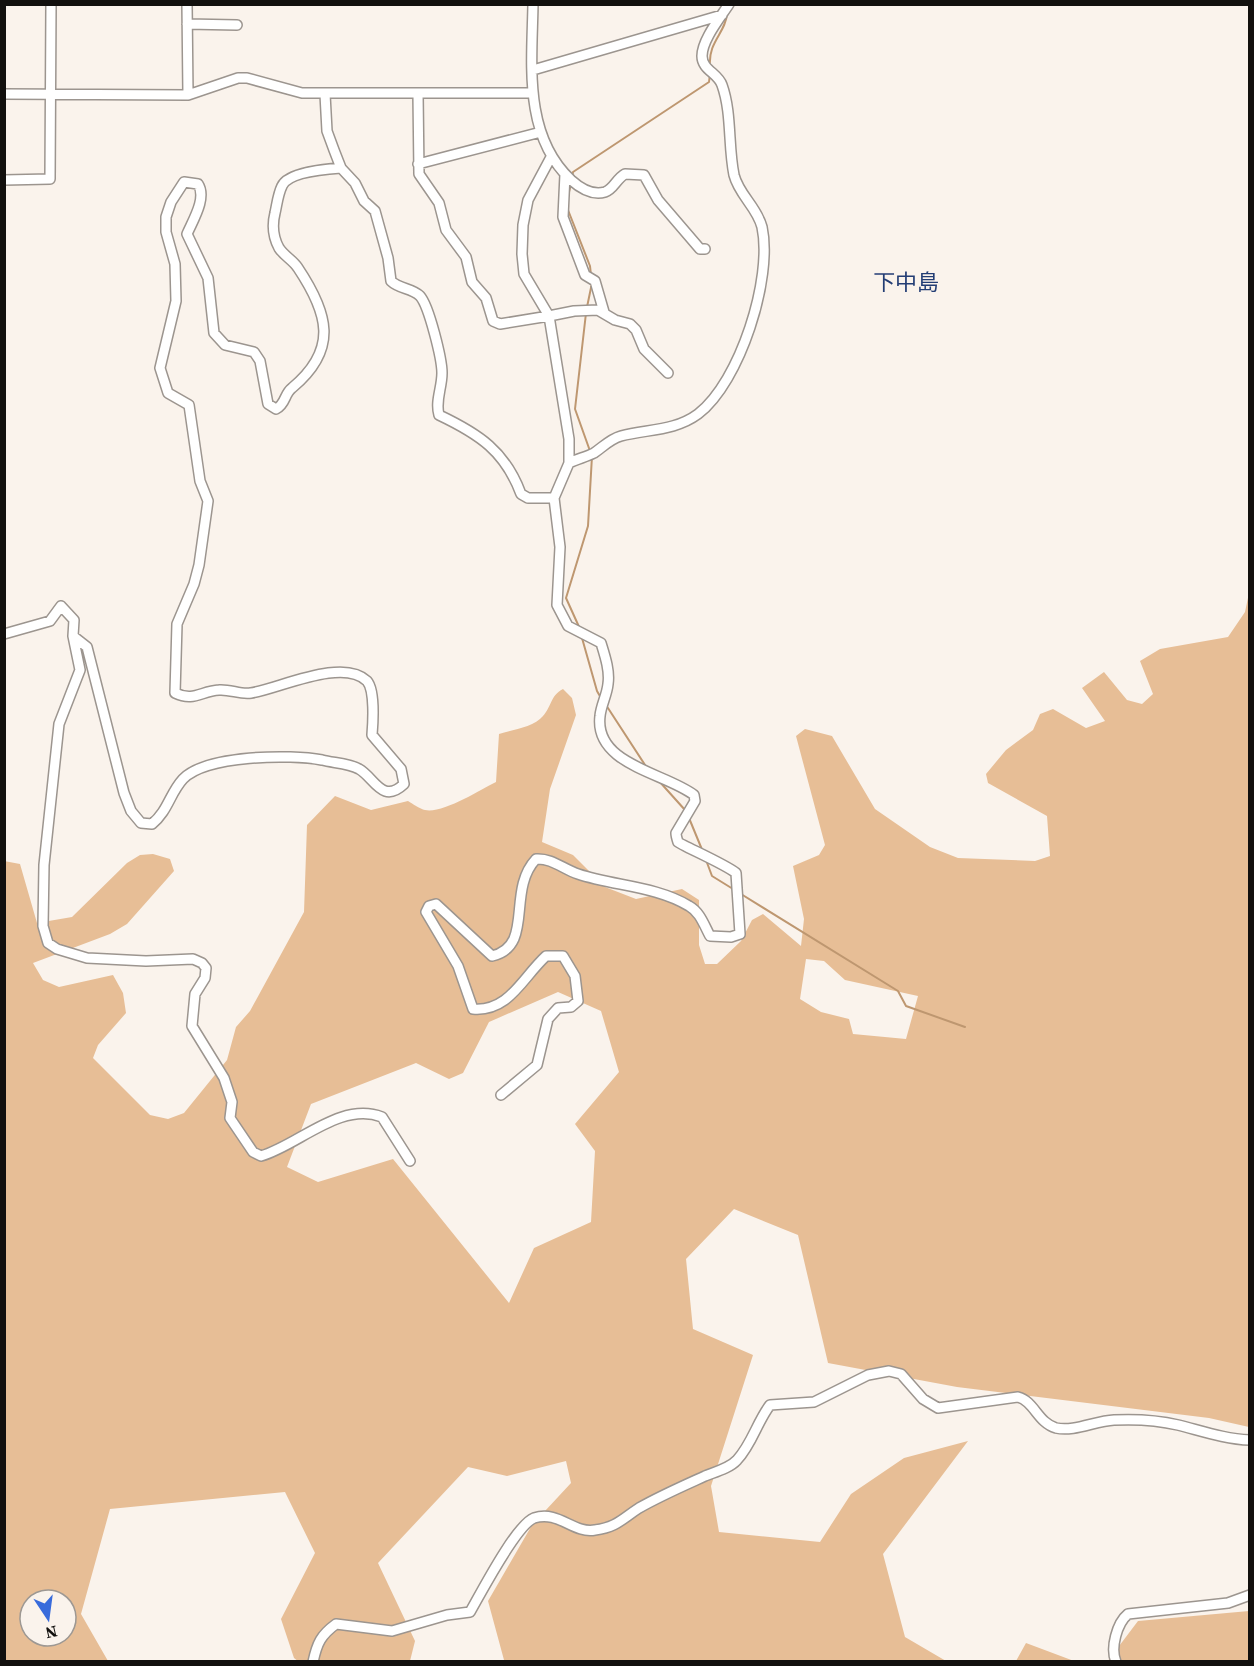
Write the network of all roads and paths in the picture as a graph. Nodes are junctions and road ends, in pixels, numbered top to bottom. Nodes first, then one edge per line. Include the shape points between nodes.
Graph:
1 (51, 4) edge
2 (187, 4) edge
3 (533, 4) edge
4 (729, 4) edge
5 (722, 15) junction
6 (187, 24) junction
7 (237, 25) dead end
8 (533, 70) junction
9 (533, 93) junction
10 (4, 94) edge
11 (51, 94) junction
12 (325, 94) junction
13 (418, 94) junction
14 (188, 95) junction
15 (541, 132) junction
16 (550, 157) junction
17 (418, 164) junction
18 (341, 168) junction
19 (565, 174) junction
20 (4, 180) edge
21 (705, 249) dead end
22 (604, 312) junction
23 (549, 316) junction
24 (668, 373) dead end
25 (569, 463) junction
26 (554, 498) junction
27 (4, 634) edge
28 (73, 636) junction
29 (501, 1095) dead end
30 (410, 1161) dead end
31 (1250, 1440) edge
32 (1250, 1595) edge
33 (313, 1662) edge
34 (1116, 1662) edge

1 - 11 street
2 - 6 street
3 - 8 street
4 - 5 street
5 - 8 street
5 - 25 street via 702,57 707,69 722,84 736,181 762,228 761,287 750,327 722,389 697,414 670,428 614,438
6 - 7 street
6 - 14 street
8 - 9 street
9 - 13 street
9 - 15 street
10 - 11 street
11 - 14 street
11 - 20 street via 50,179
12 - 13 street
12 - 14 street via 302,93 238,78
12 - 18 street via 327,131
13 - 17 street
15 - 16 street
15 - 17 street
16 - 19 street
16 - 23 street via 528,200 522,236 524,274
17 - 23 street via 420,179 439,203 446,230 466,255 472,282 485,297 494,322
18 - 26 street via 375,211 391,280 417,293 424,303 441,366 439,415 487,441 514,477 521,494 528,498
18 - 28 street via 295,176 281,186 273,226 276,241 298,267 325,326 323,345 308,372 276,409 268,404 260,362 254,352 225,345 214,333 208,278 187,234 199,206 198,184 184,182 165,217 175,264 176,301 160,368 168,393 189,405 200,481 208,501 199,565 177,624 176,693 194,698 218,690 250,694 294,679 350,673 364,678 372,699 372,735 401,769 404,784 386,791 358,769 308,758 246,758 191,772 177,787 163,815 152,824 141,823 124,793 87,647
19 - 21 street via 585,190 600,193 625,174 644,176 657,200 692,241
19 - 22 street via 563,217 585,275 595,281
22 - 23 street via 578,310
22 - 24 street via 632,326 644,349
23 - 25 street via 569,439
25 - 26 street
26 - 29 street via 560,547 558,605 568,626 601,643 608,683 599,717 603,738 627,761 694,795 695,801 676,833 677,841 736,873 740,934 731,938 710,936 699,914 690,906 660,894 576,873 546,858 536,860 526,869 517,934 510,949 502,954 492,956 446,911 436,904 429,906 426,912 458,966 473,1009 505,1002 546,956 563,956 575,976 578,1001 552,1014 537,1065
27 - 28 street via 50,621 62,606 74,620
28 - 30 street via 80,670 59,724 44,865 43,926 48,943 87,958 193,959 202,963 205,978 195,994 192,1026 224,1078 232,1102 230,1118 253,1152 261,1156 277,1152 335,1119 363,1113 382,1117
31 - 33 street via 1233,1440 1140,1420 1068,1429 1053,1427 1025,1399 1018,1397 938,1408 922,1399 901,1374 889,1371 868,1375 814,1402 770,1405 736,1462 666,1493 618,1525 592,1531 557,1517 533,1518 498,1563 470,1612 392,1631 336,1624 316,1643
32 - 34 street via 1228,1603 1128,1614 1120,1620 1113,1654

